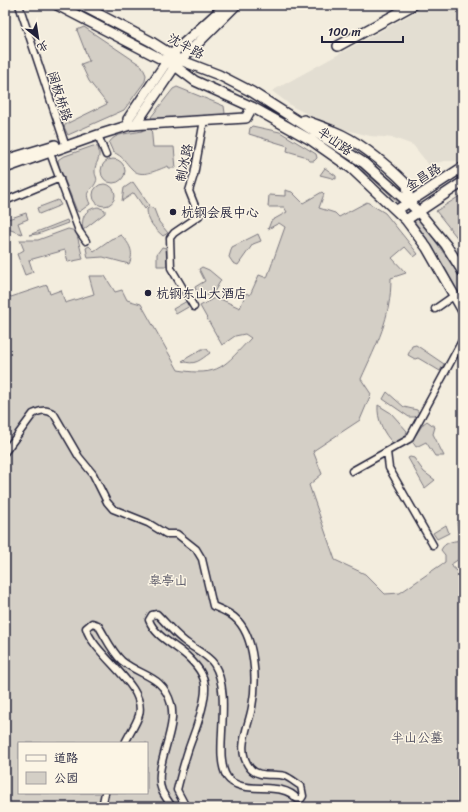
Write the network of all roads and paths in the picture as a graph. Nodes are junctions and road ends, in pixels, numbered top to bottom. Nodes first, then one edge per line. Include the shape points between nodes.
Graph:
1 (19, 5) edge
2 (57, 5) edge
3 (81, 5) edge
4 (226, 5) edge
5 (236, 5) edge
6 (413, 5) edge
7 (338, 46) dead end
8 (169, 58) junction
9 (177, 63) junction
10 (252, 107) junction
11 (279, 109) junction
12 (204, 120) junction
13 (133, 122) junction
14 (98, 135) junction
15 (65, 145) junction
16 (50, 153) junction
17 (106, 155) dead end
18 (5, 160) edge
19 (463, 167) edge
20 (5, 168) edge
21 (60, 178) junction
22 (463, 182) edge
23 (5, 201) edge
24 (409, 201) junction
25 (397, 210) junction
26 (418, 211) junction
27 (406, 220) junction
28 (86, 241) dead end
29 (463, 272) edge
30 (455, 295) junction
31 (194, 307) dead end
32 (435, 309) dead end
33 (463, 311) edge
34 (463, 340) edge
35 (5, 452) edge
36 (387, 452) junction
37 (352, 471) dead end
38 (433, 545) dead end
39 (126, 742) edge
40 (104, 794) edge
41 (102, 807) edge
42 (172, 807) edge
43 (186, 807) edge

1 - 15 street, 阔板桥路
2 - 8 main road, 沈半路
3 - 8 main road, 沈半路
4 - 8 main road
5 - 9 main road
6 - 7 main road
8 - 9 main road, 沈半路
8 - 13 main road
9 - 10 main road, 沈半路 via 195,81
9 - 11 main road, 沈半路 via 219,75
9 - 13 main road
10 - 12 main road via 246,118
10 - 25 main road, 半山路 via 311,140 351,168
11 - 24 main road, 半山路 via 364,163
11 - 24 main road, 半山路 via 334,131 368,151 408,185
12 - 13 main road
12 - 31 street, 制冰路 via 190,191 199,216 170,238 171,268
13 - 14 main road
13 - 15 main road
14 - 15 main road
14 - 17 street
15 - 16 main road
15 - 18 main road
16 - 20 main road
16 - 21 street
19 - 24 main road, 金昌路
21 - 23 street
21 - 28 street via 79,231
22 - 26 main road, 金昌路
24 - 25 main road, 金昌路
24 - 26 main road, 半山路
25 - 27 main road, 半山路
26 - 27 main road, 金昌路
26 - 29 main road, 半山路 via 446,245
27 - 30 main road, 半山路 via 427,248
30 - 32 street
30 - 33 main road, 半山路
34 - 36 street via 409,439
35 - 43 street via 34,414 40,410 48,410 54,414 113,509 148,523 166,534 177,534 196,549 202,559 213,606 235,618 246,633 251,647 254,689 244,740 245,757 253,772 286,776 300,786 303,796 297,799 293,794 280,789 243,786 233,783 228,778 224,770 222,752 223,694 218,674 213,664 173,632 157,614 152,615 149,620 152,626 200,670 205,687 196,729 177,790
36 - 37 street
36 - 38 street via 389,468
39 - 42 street via 139,716 140,706 135,691 87,633 86,628 92,623 98,625 121,660 153,677 164,687 171,705 171,727 160,780 162,791
40 - 41 street

